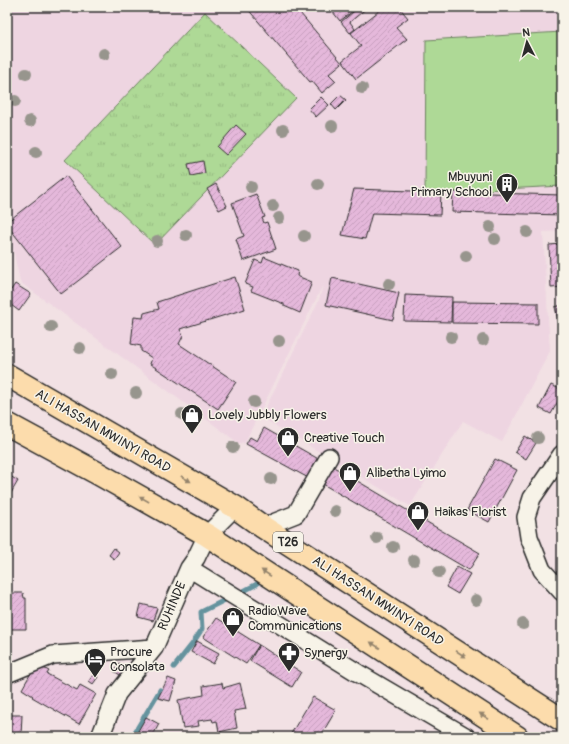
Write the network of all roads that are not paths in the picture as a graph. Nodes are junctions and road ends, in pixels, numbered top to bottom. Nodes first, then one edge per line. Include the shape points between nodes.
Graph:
1 (7, 376) edge
2 (7, 424) edge
3 (562, 454) edge
4 (329, 458) dead end
5 (234, 507) junction
6 (263, 527) junction
7 (207, 535) junction
8 (189, 568) junction
9 (562, 592) edge
10 (154, 648) junction
11 (7, 674) edge
12 (562, 720) edge
13 (100, 737) edge
14 (467, 737) edge
15 (517, 737) edge

1 -> 5 highway, ALI HASSAN MWINYI ROAD / T26
7 -> 2 highway
3 - 9 street via 532,498 526,517 529,537 542,570
4 - 6 street via 296,514
5 - 6 highway, ALI HASSAN MWINYI ROAD / T26
5 - 7 street, RUHINDE
6 -> 12 highway, ALI HASSAN MWINYI ROAD / T26
7 - 8 street, RUHINDE
15 -> 7 highway
8 - 10 street, RUHINDE
8 - 14 street
10 - 11 street via 53,655
10 - 13 street, RUHINDE via 117,694

